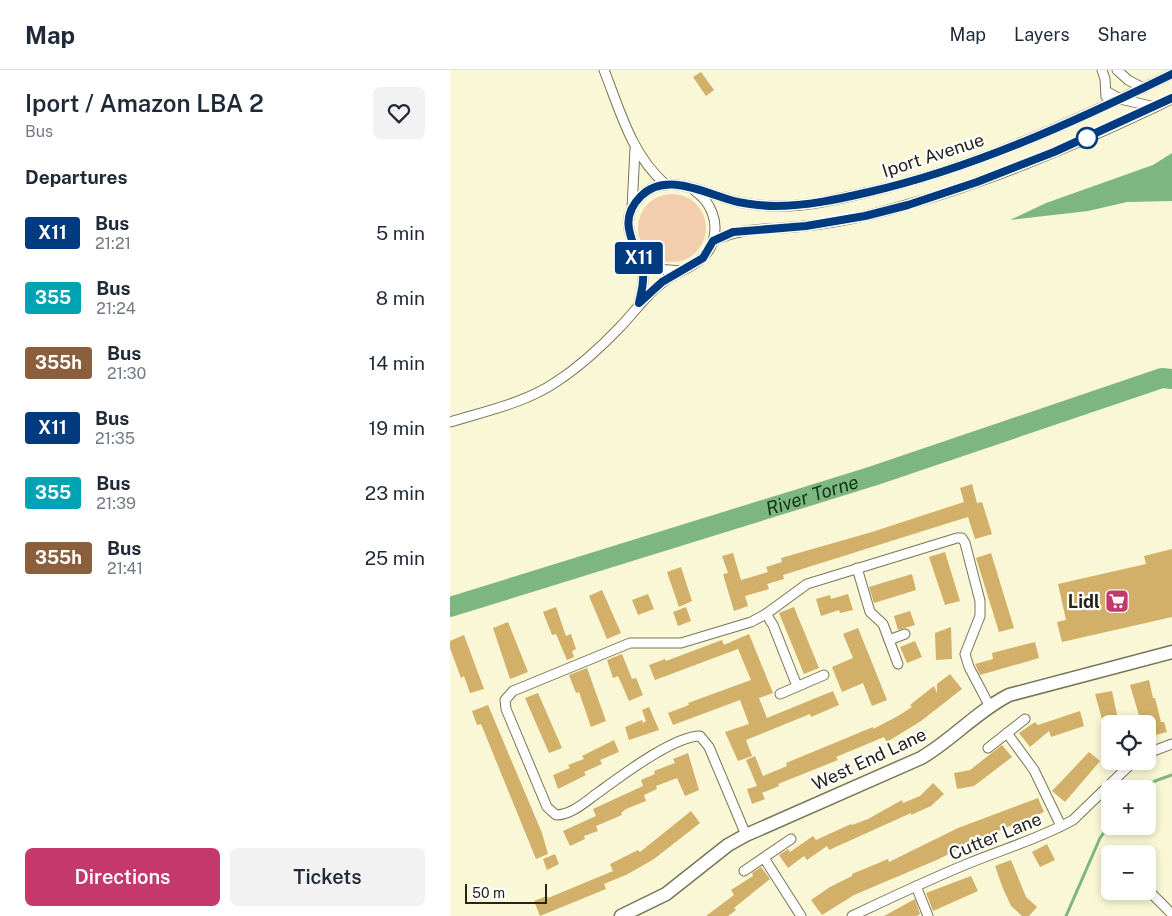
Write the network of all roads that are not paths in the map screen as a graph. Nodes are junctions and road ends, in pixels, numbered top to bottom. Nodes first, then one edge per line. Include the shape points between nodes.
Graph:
1 (604, 70) edge
2 (1102, 70) edge
3 (1117, 70) edge
4 (1172, 74) edge
5 (1143, 88) junction
6 (1106, 92) junction
7 (1172, 98) edge
8 (1120, 99) junction
9 (1102, 107) junction
10 (1156, 107) junction
11 (635, 149) junction
12 (664, 184) junction
13 (691, 188) junction
14 (632, 208) junction
15 (713, 241) junction
16 (637, 254) junction
17 (681, 271) junction
18 (639, 303) junction
19 (450, 422) edge
20 (857, 568) junction
21 (766, 614) junction
22 (905, 634) dead end
23 (889, 640) junction
24 (1172, 652) edge
25 (898, 664) dead end
26 (824, 675) dead end
27 (797, 686) junction
28 (780, 694) dead end
29 (989, 706) junction
30 (1025, 719) dead end
31 (1007, 733) junction
32 (1172, 744) edge
33 (988, 748) dead end
34 (1156, 750) edge
35 (1125, 770) edge
36 (1061, 826) junction
37 (746, 835) junction
38 (791, 839) dead end
39 (764, 858) junction
40 (744, 871) dead end
41 (916, 886) junction
42 (1156, 898) edge
43 (1172, 914) edge
44 (620, 916) edge
45 (801, 916) edge
46 (852, 916) edge
47 (928, 916) edge

1 - 11 street
2 - 6 street
3 - 5 street
4 - 5 street, Iport Avenue
5 - 8 street, Iport Avenue
6 - 8 street
6 - 9 street
7 - 10 street
8 - 9 street, Iport Avenue
8 - 10 street
9 - 13 street, Iport Avenue via 949,169 906,184 853,196 775,206 739,202
10 - 15 street via 1054,152 908,205 806,226 733,232
11 - 12 street
11 - 14 street
12 - 13 street, Iport Avenue
12 - 14 street via 642,196
13 - 15 street via 711,208 716,224
14 - 16 street via 628,222
15 - 17 street via 703,258
16 - 17 street via 658,269
16 - 18 street via 644,283
17 - 18 street via 662,282
18 - 19 street via 594,352 556,382 519,401
20 - 21 street via 807,584
20 - 23 street via 870,612 883,624
20 - 29 street via 957,538 963,539 980,601 980,616 965,654 968,667
21 - 27 street
21 - 37 street via 681,643 630,643 513,691 505,700 547,807 556,815 564,815 582,805 666,747 690,736 700,736 708,746
22 - 23 street
23 - 25 street
24 - 29 street, West End Lane via 1024,690
26 - 27 street
27 - 28 street
29 - 37 street, West End Lane via 935,750 920,758
30 - 31 street
31 - 33 street
31 - 36 street via 1034,770
32 - 34 street
35 - 36 street, Cutter Lane via 1073,820
36 - 41 street, Cutter Lane via 1027,843
37 - 44 street, West End Lane via 728,845 666,894
38 - 39 street
39 - 40 street
39 - 45 street
41 - 46 street, Cutter Lane
41 - 47 street
42 - 43 street

